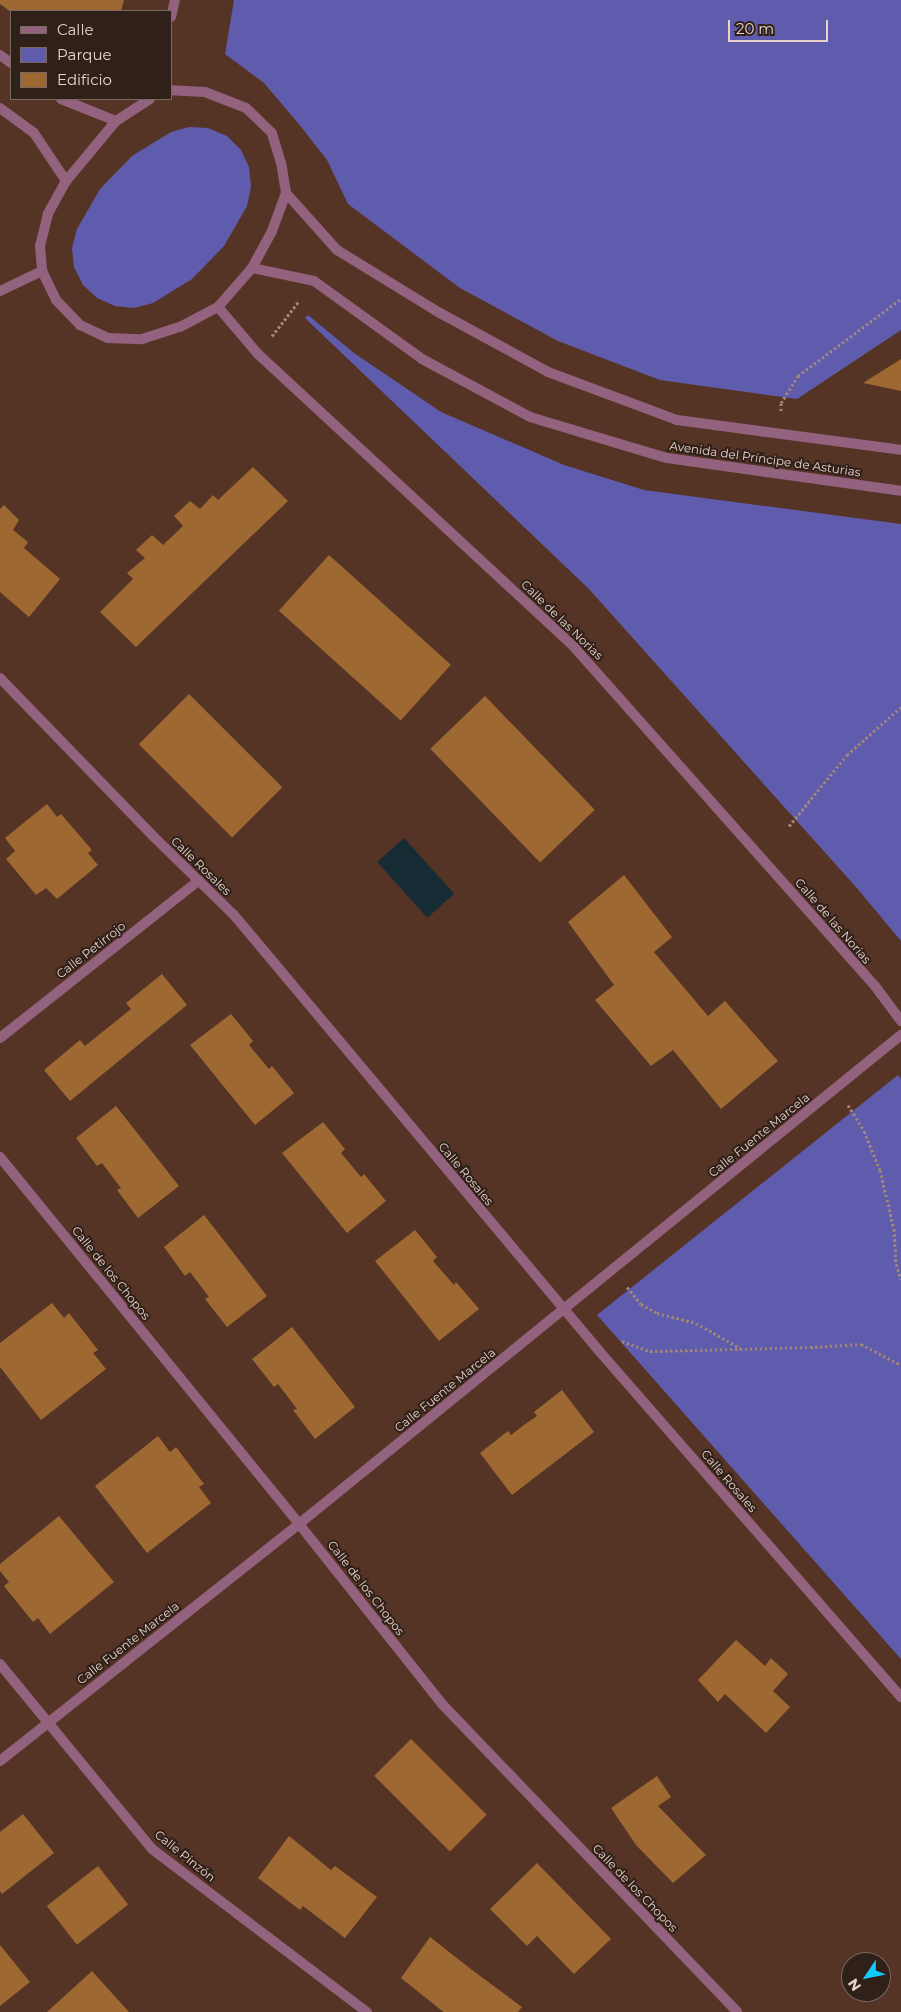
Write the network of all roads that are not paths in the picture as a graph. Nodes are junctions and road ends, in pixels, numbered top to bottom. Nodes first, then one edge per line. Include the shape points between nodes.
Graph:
1 (175, 0) edge
2 (172, 13) edge
3 (172, 90) edge
4 (64, 100) edge
5 (148, 100) edge
6 (0, 108) edge
7 (116, 121) junction
8 (66, 181) junction
9 (286, 193) junction
10 (252, 268) junction
11 (42, 271) junction
12 (0, 291) edge
13 (218, 307) junction
14 (901, 450) edge
15 (901, 491) edge
16 (0, 678) edge
17 (198, 881) junction
18 (901, 1021) edge
19 (901, 1035) edge
20 (0, 1038) edge
21 (0, 1157) edge
22 (564, 1310) junction
23 (300, 1524) junction
24 (0, 1664) edge
25 (901, 1697) edge
26 (48, 1723) junction
27 (0, 1761) edge
28 (367, 2012) edge
29 (737, 2012) edge

1 - 2 street
3 - 9 street via 205,92 246,108 272,133 282,163
4 - 7 street
5 - 7 street
6 - 8 street via 34,133
7 - 8 street
8 - 11 street via 48,214 40,246
9 - 10 street via 272,231
9 - 14 street via 337,250 440,313 548,372 677,420
10 - 13 street
10 - 15 street, Avenida del Príncipe de Asturias via 314,281 422,359 530,417 667,458
11 - 12 street
11 - 13 street via 56,300 80,325 108,338 142,340 180,328
13 - 18 street, Calle de las Norias via 258,354 574,647 874,986
16 - 17 street, Calle Rosales
17 - 20 street, Calle Petirrojo
17 - 22 street, Calle Rosales via 234,915
19 - 22 street, Calle Fuente Marcela
21 - 23 street, Calle de los Chopos
22 - 23 street, Calle Fuente Marcela
22 - 25 street, Calle Rosales
23 - 26 street, Calle Fuente Marcela
23 - 29 street, Calle de los Chopos via 443,1705
24 - 26 street, Calle Pinzón
26 - 27 street, Calle Fuente Marcela
26 - 28 street, Calle Pinzón via 152,1849

